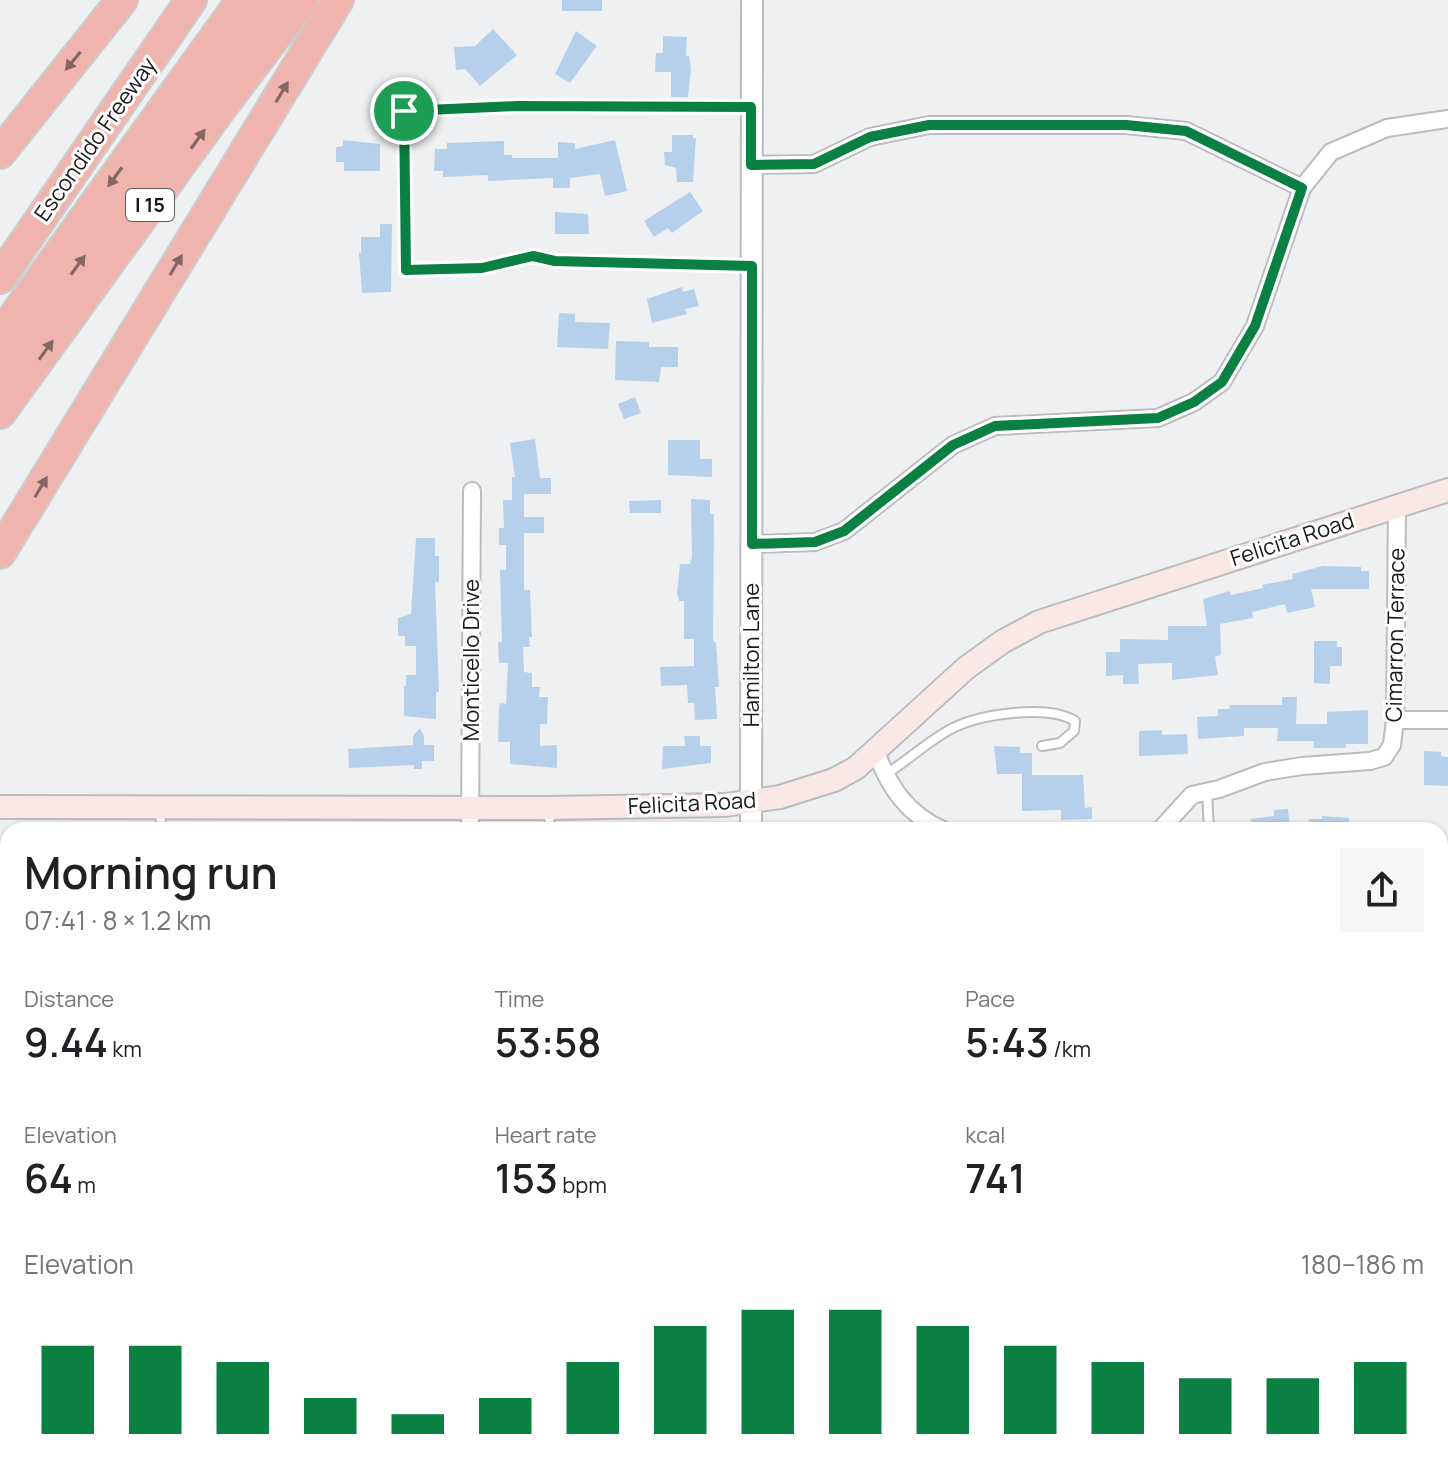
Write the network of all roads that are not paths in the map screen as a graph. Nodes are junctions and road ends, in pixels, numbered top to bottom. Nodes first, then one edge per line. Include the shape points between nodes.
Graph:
1 (122, 0) edge
2 (191, 0) edge
3 (242, 0) edge
4 (272, 0) edge
5 (303, 0) edge
6 (338, 0) edge
7 (752, 0) edge
8 (751, 107) junction
9 (221, 108) junction
10 (1448, 119) edge
11 (1, 151) edge
12 (751, 165) junction
13 (1302, 188) junction
14 (752, 266) junction
15 (0, 278) edge
16 (0, 336) edge
17 (0, 373) edge
18 (0, 413) edge
19 (1448, 490) edge
20 (472, 491) dead end
21 (1397, 506) junction
22 (752, 544) junction
23 (0, 553) edge
24 (1395, 720) junction
25 (1448, 720) edge
26 (1042, 746) dead end
27 (876, 752) junction
28 (886, 774) junction
29 (1207, 792) junction
30 (751, 802) junction
31 (470, 805) junction
32 (0, 807) edge
33 (550, 819) edge
34 (150, 822) edge
35 (177, 822) edge
36 (470, 822) edge
37 (751, 822) edge
38 (930, 822) edge
39 (1167, 822) edge
40 (1209, 822) edge

1 -> 11 highway
2 - 15 highway, Escondido Freeway
3 -> 16 highway
4 - 9 highway
17 -> 4 highway
5 - 9 highway, I 15
23 -> 6 highway
7 - 8 street, Hamilton Lane
8 - 12 street, Hamilton Lane
8 - 14 lane via 404,111 406,270 482,268 533,256
18 -> 9 highway, I 15
10 - 13 street via 1387,128 1331,152
12 - 13 street via 814,164 870,137 929,125 1126,125 1186,131
12 - 14 street, Hamilton Lane
13 - 22 street via 1255,326 1222,382 1194,402 1158,418 995,426 953,445 844,531 815,542
14 - 22 street, Hamilton Lane
19 - 21 main road, Felicita Road
20 - 31 street, Monticello Drive
21 - 24 street, Cimarron Terrace
21 - 27 main road, Felicita Road via 1039,622 966,668
22 - 30 street, Hamilton Lane
24 - 25 street
24 - 29 street, Cimarron Terrace via 1392,745 1384,757 1265,772
26 - 28 lane via 1060,743 1074,731 1075,721 1037,713 981,719 947,731
27 - 28 street
27 - 30 main road, Felicita Road via 834,780
28 - 38 street via 911,811
29 - 39 street, Cimarron Terrace via 1192,795
29 - 40 lane
30 - 33 main road, Felicita Road
30 - 37 street, Hamilton Lane
31 - 33 main road, Felicita Road
31 - 35 main road, Felicita Road
31 - 36 street, Monticello Drive
32 - 34 main road, Felicita Road

